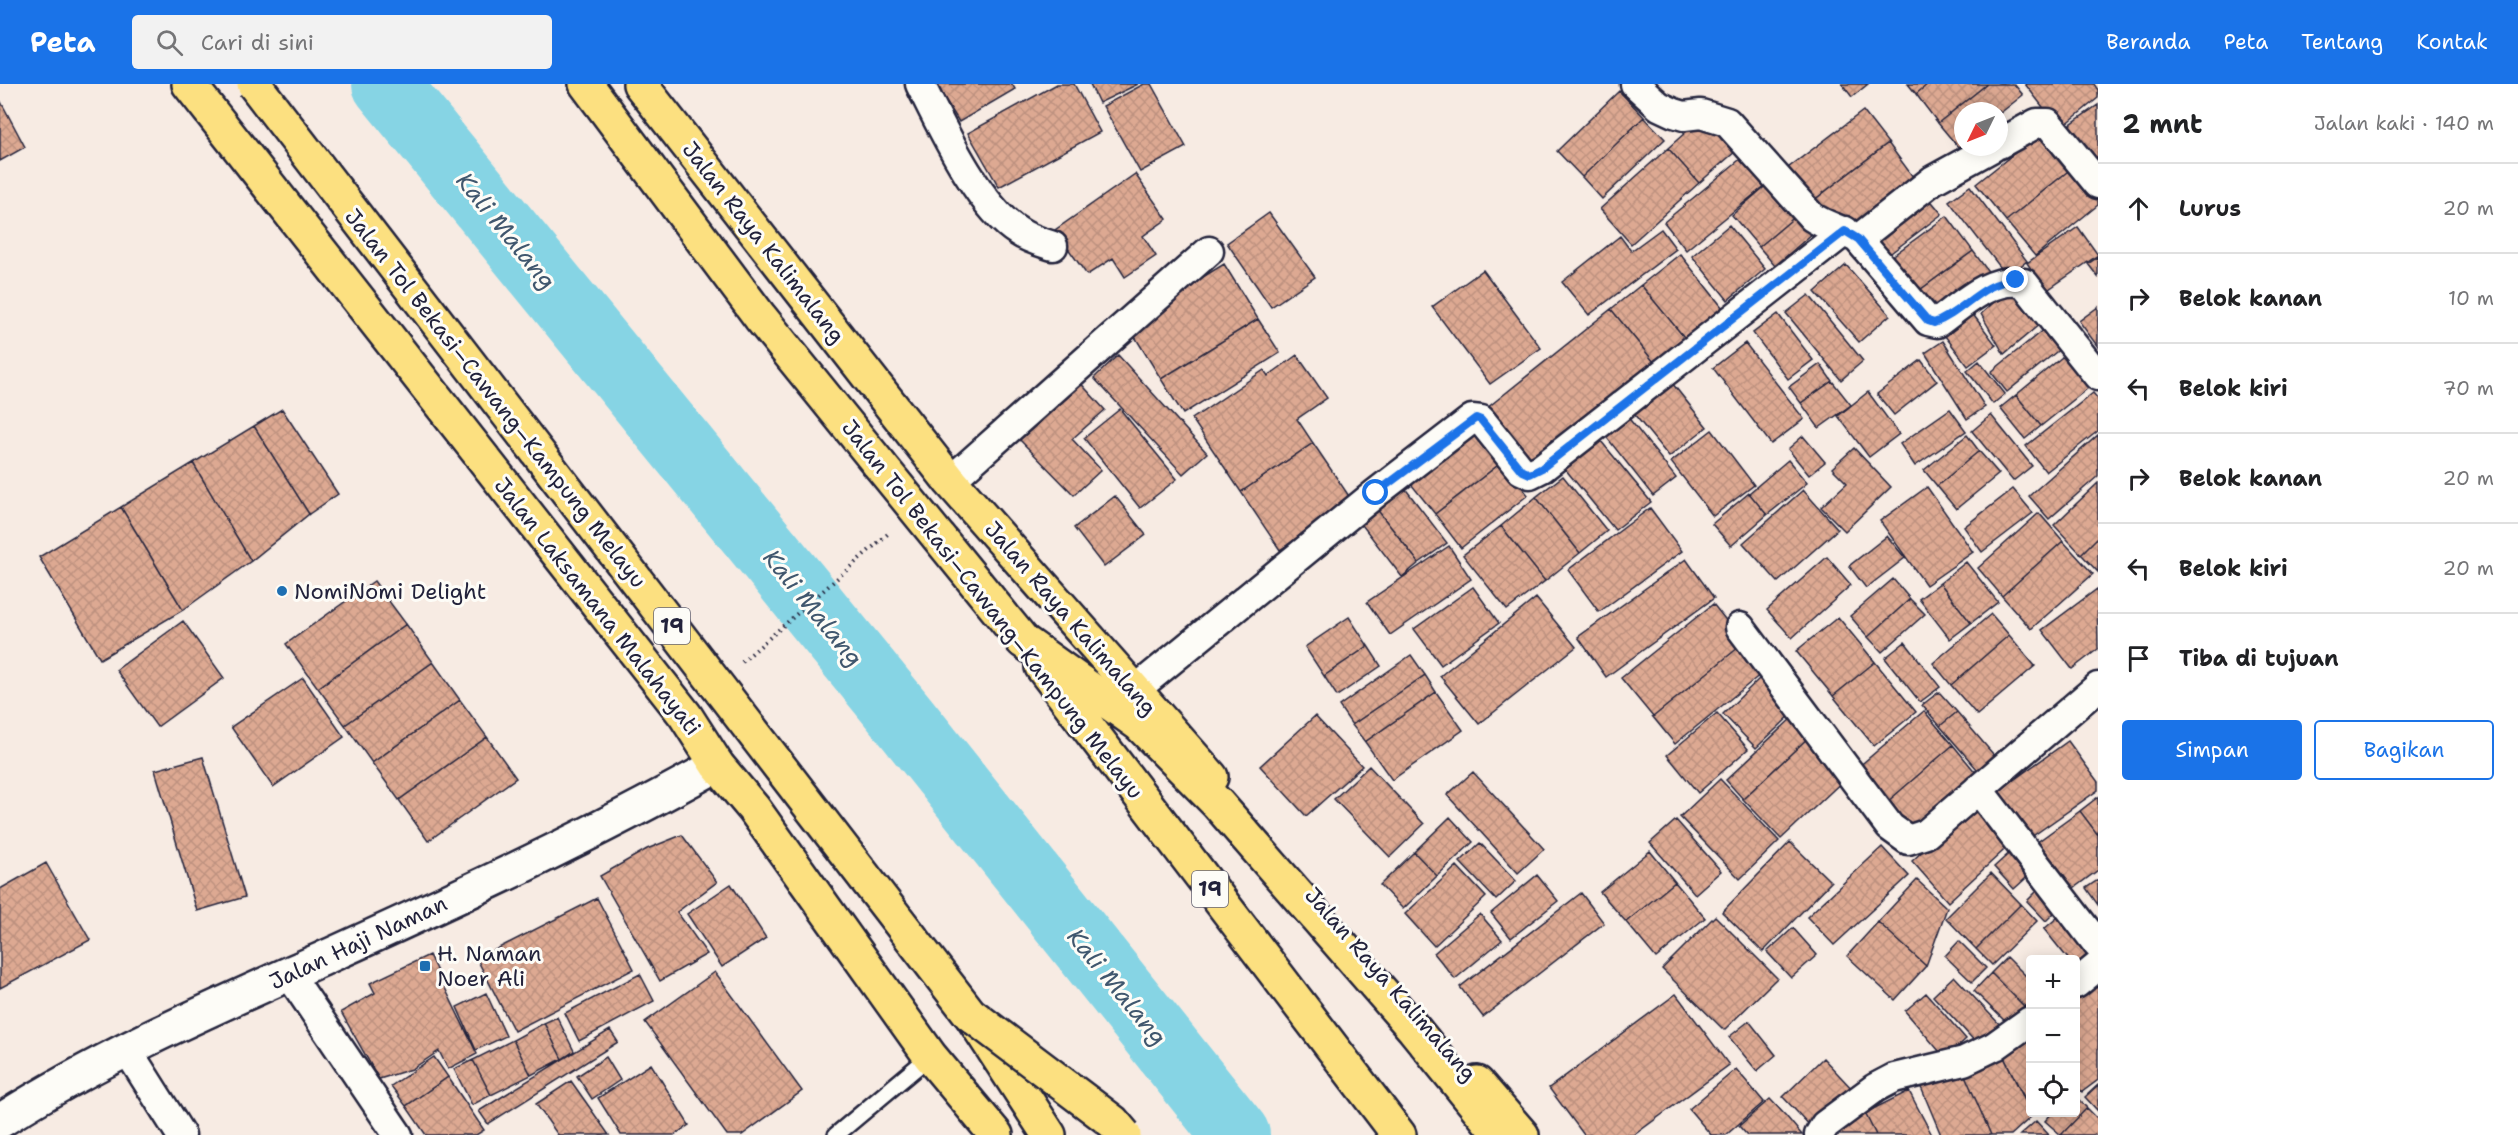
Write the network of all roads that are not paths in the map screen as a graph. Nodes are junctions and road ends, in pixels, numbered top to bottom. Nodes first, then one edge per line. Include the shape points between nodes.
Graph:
1 (189, 84) edge
2 (254, 84) edge
3 (586, 84) edge
4 (640, 84) edge
5 (920, 84) edge
6 (1635, 84) edge
7 (2008, 139) edge
8 (1976, 156) edge
9 (2098, 184) edge
10 (1851, 235) junction
11 (1053, 246) dead end
12 (1209, 251) dead end
13 (2098, 376) edge
14 (950, 481) junction
15 (1740, 627) dead end
16 (1023, 641) junction
17 (2098, 687) edge
18 (1135, 690) junction
19 (717, 765) junction
20 (1978, 789) junction
21 (2098, 945) edge
22 (2098, 966) edge
23 (289, 974) junction
24 (2080, 981) edge
25 (970, 1014) junction
26 (2026, 1024) edge
27 (126, 1048) junction
28 (930, 1056) junction
29 (0, 1121) edge
30 (181, 1135) edge
31 (398, 1135) edge
32 (836, 1135) edge
33 (996, 1135) edge
34 (1050, 1135) edge
35 (1124, 1135) edge
36 (1399, 1135) edge
37 (1500, 1135) edge
38 (1522, 1135) edge
39 (1819, 1135) edge

1 - 19 main road, Jalan Laksamana Malahayati via 686,715
2 - 25 main road, Jalan Tol Bekasi–Cawang–Kampung Melayu / 19, bridge
3 - 16 main road, Jalan Tol Bekasi–Cawang–Kampung Melayu / 19, bridge via 760,317
4 - 14 main road, Jalan Raya Kalimalang
5 - 11 street via 953,147 996,212 1018,232
6 - 10 street via 1659,106 1674,113 1701,114 1727,122 1812,217 1826,227
7 - 9 street via 2042,121 2049,123
8 - 10 street via 1932,180
10 - 13 street via 1934,323 2004,281 2024,283
10 - 18 street via 1530,474 1521,470 1481,420 1472,419
12 - 14 street
14 - 18 main road, Jalan Raya Kalimalang
15 - 20 street via 1902,838 1920,838
16 - 36 main road, Jalan Tol Bekasi–Cawang–Kampung Melayu / 19
16 - 37 main road via 1139,724 1218,804 1414,1029
17 - 20 street
18 - 38 main road, Jalan Raya Kalimalang
19 - 23 street, Jalan Haji Naman via 447,902
19 - 28 main road, Jalan Laksamana Malahayati via 754,809
20 - 21 street
22 - 24 street
23 - 27 street, Jalan Haji Naman
23 - 31 street
25 - 34 main road
25 - 35 main road, Jalan Tol Bekasi–Cawang–Kampung Melayu / 19, bridge via 1113,1122
26 - 39 street via 1995,1046 1964,1060 1903,1075 1875,1088 1825,1125
27 - 29 street, Jalan Haji Naman
27 - 30 street
28 - 32 lane
28 - 33 main road, Jalan Laksamana Malahayati

